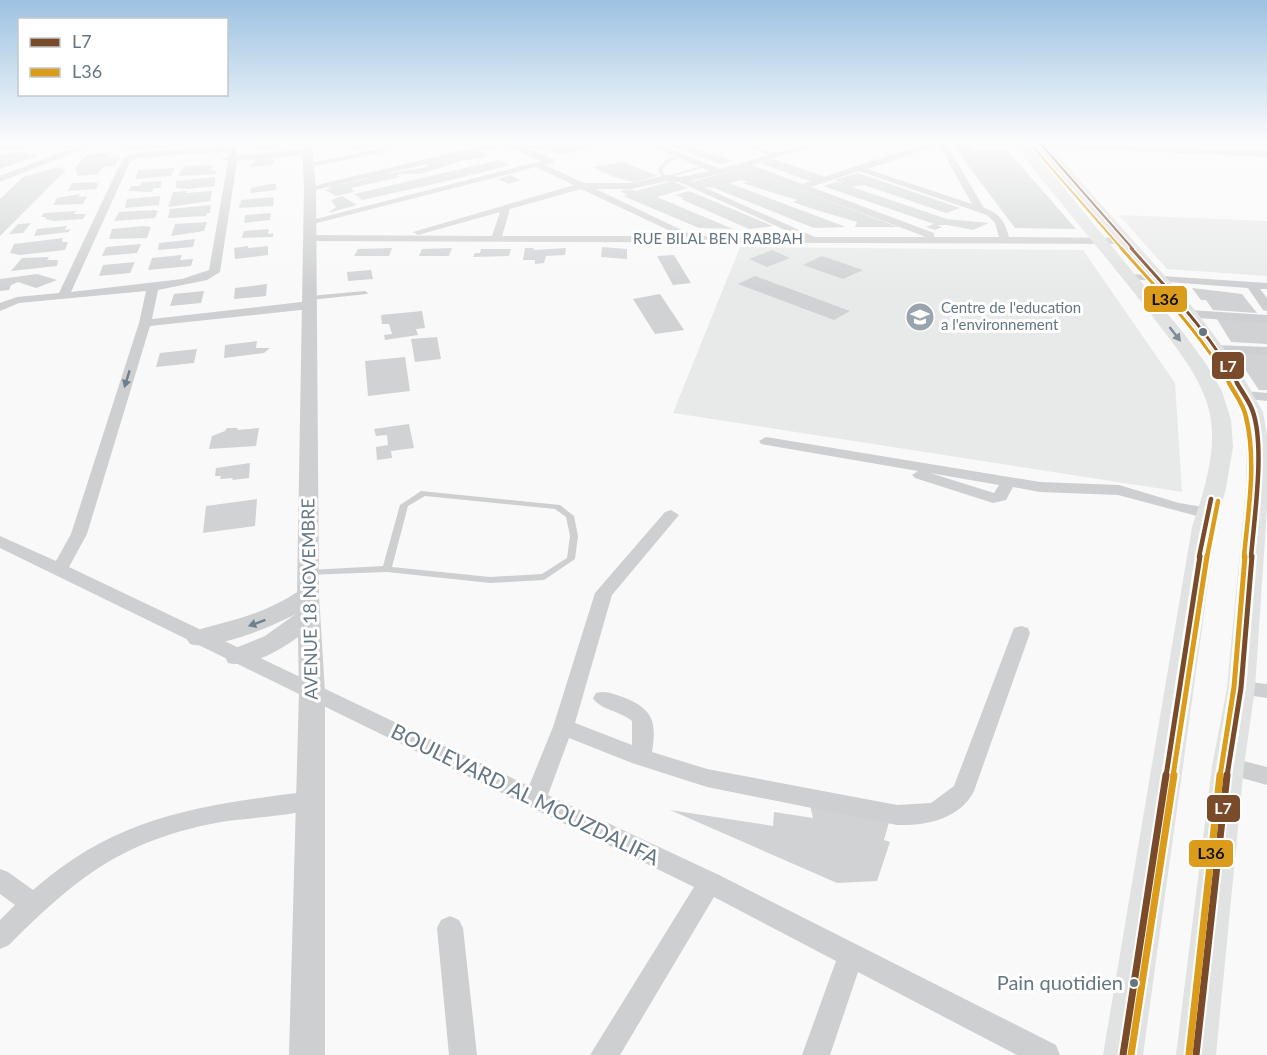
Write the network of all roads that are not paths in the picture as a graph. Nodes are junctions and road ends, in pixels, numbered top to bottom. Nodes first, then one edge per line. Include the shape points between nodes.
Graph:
1 (111, 191) edge
2 (228, 191) edge
3 (310, 191) edge
4 (446, 191) edge
5 (562, 191) edge
6 (592, 191) edge
7 (706, 191) edge
8 (813, 191) edge
9 (927, 191) edge
10 (970, 191) edge
11 (1072, 191) edge
12 (506, 207) junction
13 (980, 209) junction
14 (309, 230) junction
15 (402, 237) junction
16 (694, 238) junction
17 (496, 239) junction
18 (941, 239) junction
19 (816, 240) junction
20 (1005, 240) junction
21 (1114, 240) junction
22 (1143, 278) junction
23 (1252, 285) junction
24 (1267, 285) edge
25 (153, 286) junction
26 (365, 293) dead end
27 (64, 295) junction
28 (310, 301) junction
29 (0, 307) edge
30 (1267, 307) edge
31 (1189, 314) junction
32 (1267, 319) edge
33 (145, 323) junction
34 (1215, 349) junction
35 (1267, 351) edge
36 (1256, 396) edge
37 (1262, 439) edge
38 (766, 441) dead end
39 (1262, 487) edge
40 (671, 515) dead end
41 (1206, 520) junction
42 (0, 541) edge
43 (1259, 547) edge
44 (387, 569) junction
45 (59, 570) junction
46 (308, 595) junction
47 (1021, 633) dead end
48 (198, 638) junction
49 (237, 657) junction
50 (1241, 688) junction
51 (1267, 691) edge
52 (312, 692) junction
53 (603, 698) dead end
54 (562, 727) junction
55 (640, 757) junction
56 (1228, 766) junction
57 (1267, 776) edge
58 (312, 800) junction
59 (535, 800) junction
60 (0, 880) edge
61 (710, 883) junction
62 (33, 904) junction
63 (450, 927) dead end
64 (0, 937) edge
65 (851, 954) junction
66 (307, 1055) edge
67 (463, 1055) edge
68 (604, 1055) edge
69 (816, 1055) edge
70 (1046, 1055) edge
71 (1123, 1055) edge
72 (1196, 1055) edge

1 - 27 street
2 - 25 street via 214,272 202,280
3 - 14 street, AVENUE 18 NOVEMBRE
4 - 14 street
5 - 12 street
6 - 16 street
7 - 19 street
8 - 18 street
9 - 13 street
10 - 13 street
11 - 21 main road
12 - 15 street
12 - 17 street
13 - 20 street via 997,218
14 - 15 street, RUE BILAL BEN RABBAH
14 - 28 street, AVENUE 18 NOVEMBRE
15 - 17 street, RUE BILAL BEN RABBAH
16 - 17 street, RUE BILAL BEN RABBAH
16 - 19 street, RUE BILAL BEN RABBAH
18 - 19 street, RUE BILAL BEN RABBAH
18 - 20 street, RUE BILAL BEN RABBAH
20 - 21 street, RUE BILAL BEN RABBAH
21 - 22 main road
22 - 23 street
22 - 31 main road
22 -> 41 main road via 1202,372 1220,418 1223,442
23 - 24 street
23 - 30 street
25 - 27 street
25 - 33 street
26 - 28 lane
27 - 29 street via 10,301
28 - 33 street
28 - 46 street, AVENUE 18 NOVEMBRE
31 - 32 street
31 - 34 main road
33 -> 45 street via 79,534
34 - 35 street
34 - 36 main road
36 - 37 main road via 1253,412
37 - 39 main road
38 - 41 street via 912,465 923,476 988,497 1000,496 1009,482 1049,488 1094,488 1184,517
39 - 43 main road
40 - 54 street via 604,593
41 - 71 main road
42 - 45 street, BOULEVARD AL MOUZDALIFA
43 - 50 main road
44 - 44 lane via 490,580 544,577 571,559 574,536 570,516 557,507 424,493 404,505
44 - 46 lane
45 - 48 street, BOULEVARD AL MOUZDALIFA
46 -> 48 street via 263,622
46 - 49 street via 274,642
46 - 52 street, AVENUE 18 NOVEMBRE
47 - 55 street via 963,791 936,812 897,814 782,794 707,778
48 - 49 street, BOULEVARD AL MOUZDALIFA
49 - 52 street, BOULEVARD AL MOUZDALIFA
50 - 51 street
50 - 56 main road
52 - 58 street, AVENUE 18 NOVEMBRE
52 - 59 street, BOULEVARD AL MOUZDALIFA
53 - 55 street via 633,711 644,722
54 - 55 street
54 - 59 street
56 - 57 street
56 - 72 main road
58 - 62 street via 169,825 131,837 92,860
58 - 66 street, AVENUE 18 NOVEMBRE
59 - 61 street, BOULEVARD AL MOUZDALIFA
60 - 62 street
61 - 65 street, BOULEVARD AL MOUZDALIFA
61 - 68 street
62 - 64 street
63 - 67 street
65 - 69 street
65 - 70 street, BOULEVARD AL MOUZDALIFA

